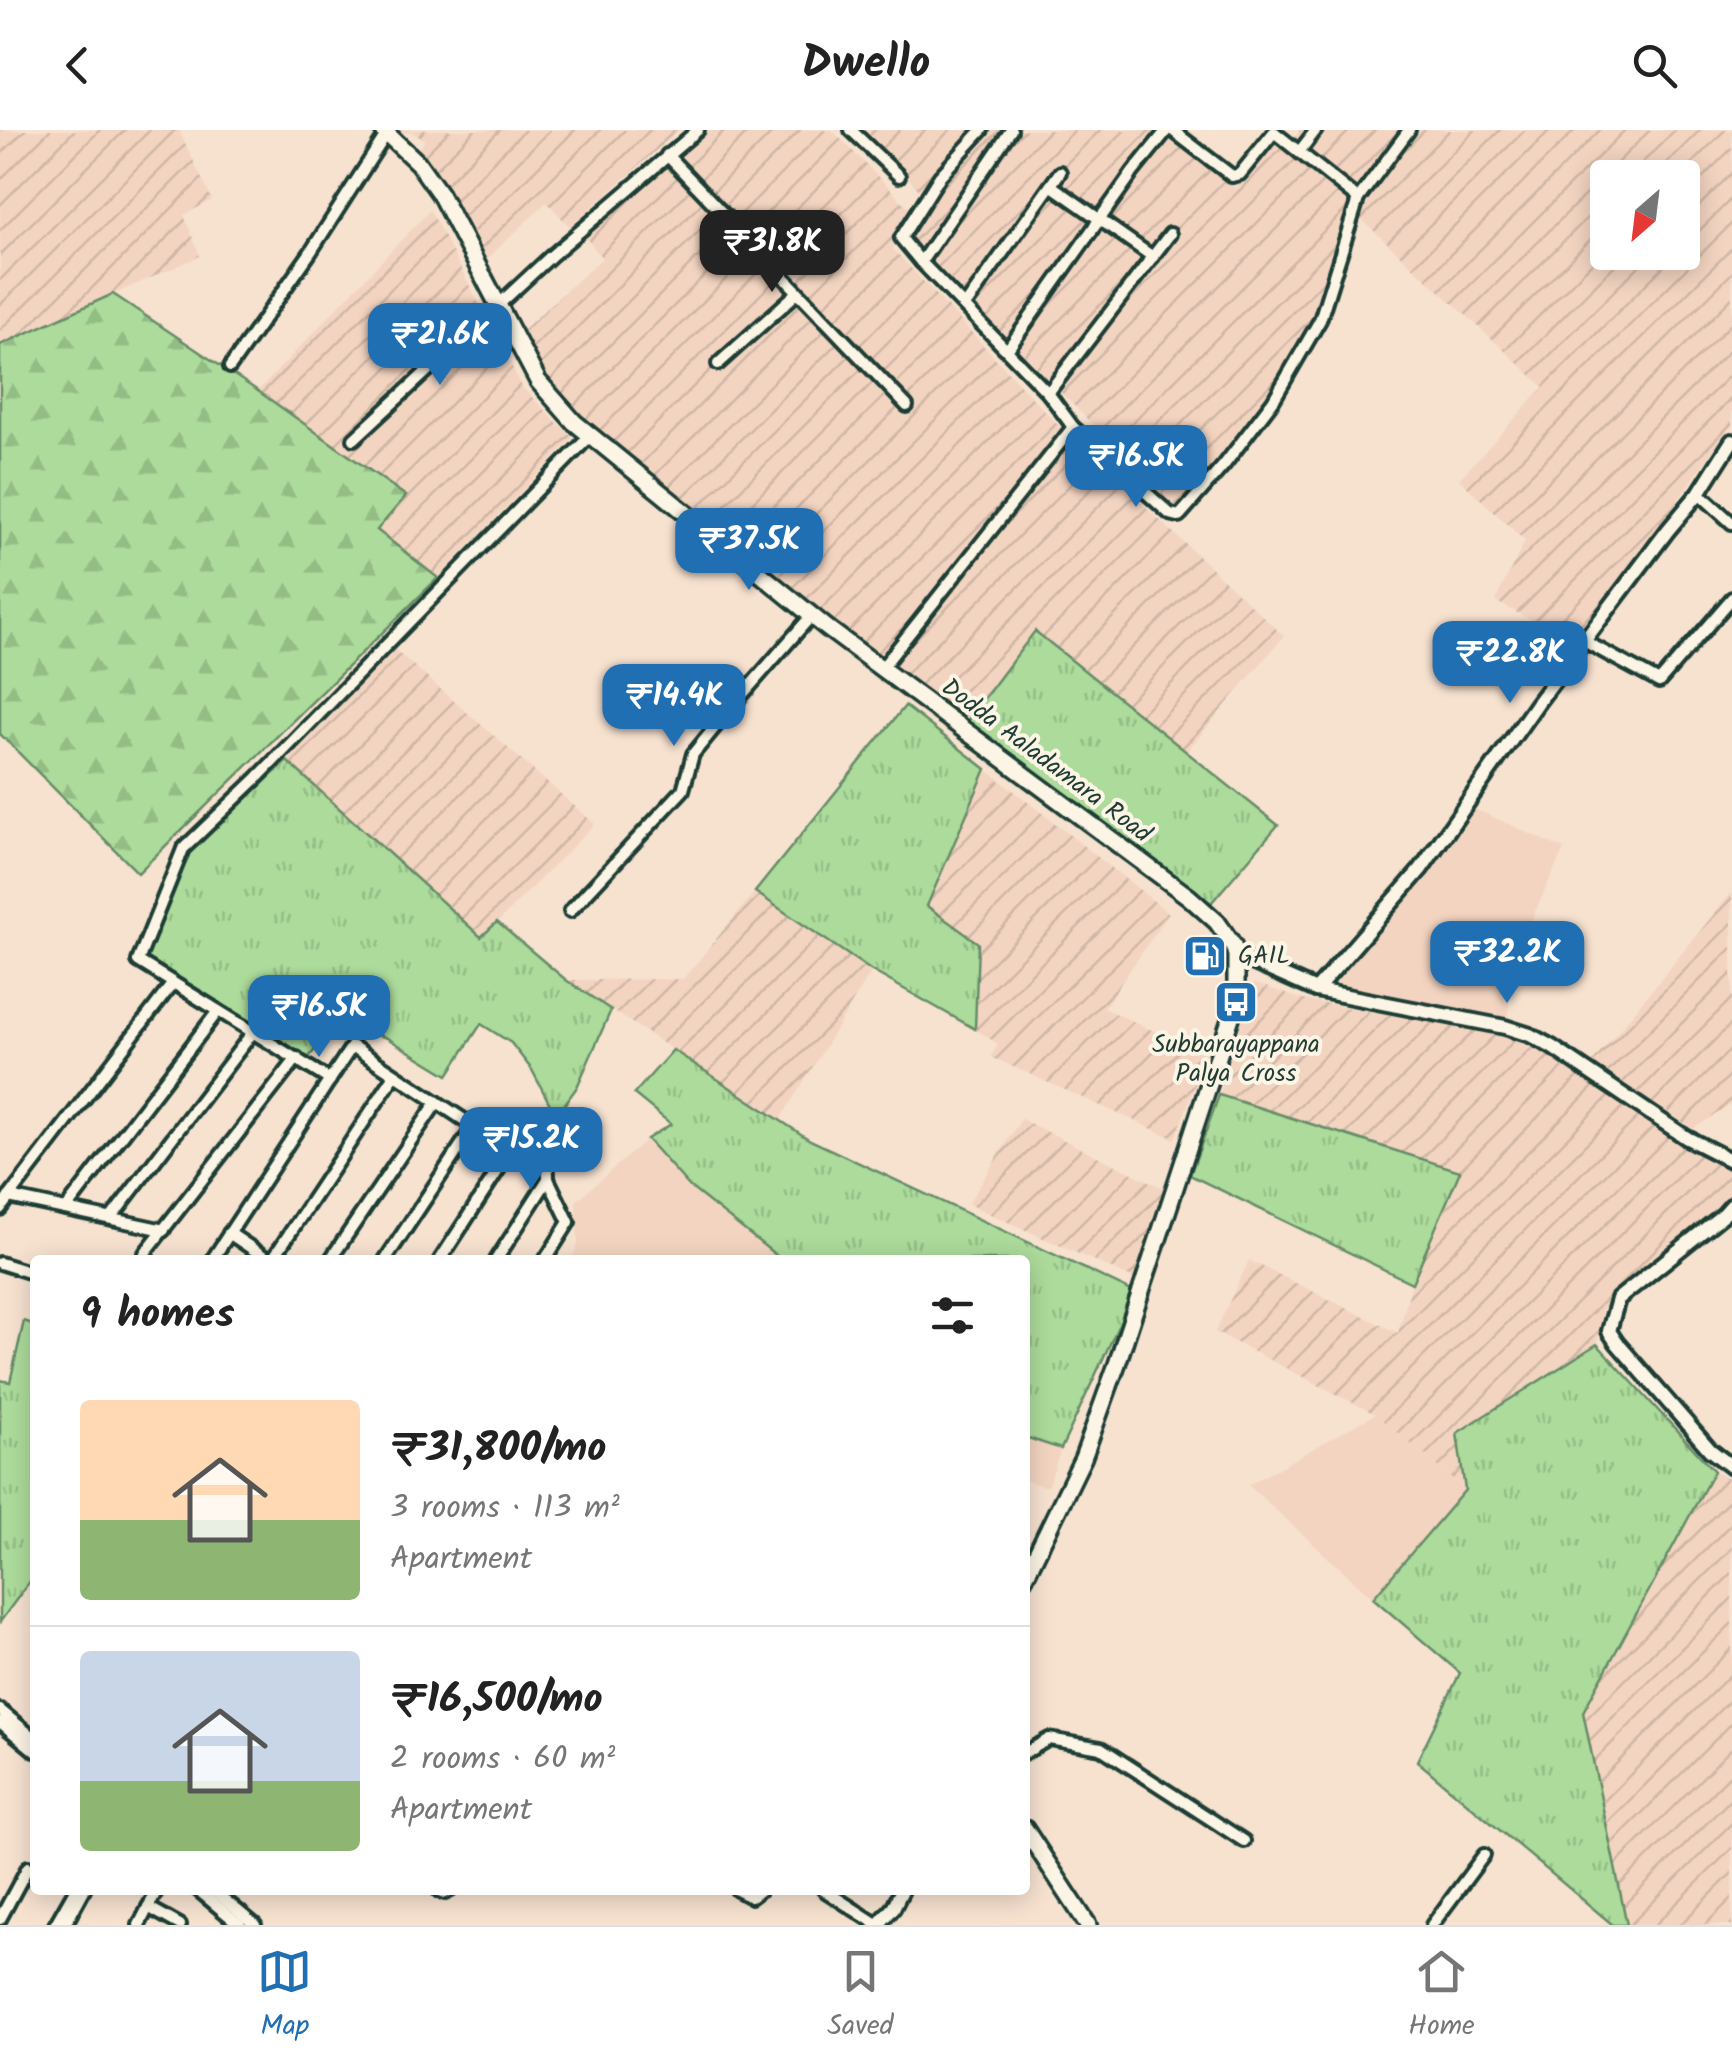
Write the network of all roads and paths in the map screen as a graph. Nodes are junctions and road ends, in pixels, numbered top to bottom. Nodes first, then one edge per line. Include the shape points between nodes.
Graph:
1 (698, 130) edge
2 (851, 130) edge
3 (982, 130) edge
4 (1010, 130) edge
5 (1170, 130) edge
6 (1316, 130) edge
7 (1409, 130) edge
8 (385, 132) edge
9 (1300, 152) junction
10 (667, 155) junction
11 (1060, 172) dead end
12 (899, 176) dead end
13 (1052, 186) junction
14 (1358, 199) junction
15 (1100, 219) junction
16 (1170, 234) dead end
17 (1153, 257) junction
18 (921, 262) junction
19 (797, 293) junction
20 (499, 306) junction
21 (965, 306) junction
22 (1008, 349) junction
23 (718, 364) dead end
24 (230, 367) dead end
25 (1048, 393) junction
26 (907, 406) dead end
27 (1073, 427) junction
28 (590, 436) junction
29 (354, 439) dead end
30 (1732, 441) edge
31 (1699, 493) junction
32 (1732, 523) edge
33 (1732, 598) edge
34 (812, 615) junction
35 (1584, 641) junction
36 (881, 669) junction
37 (570, 912) dead end
38 (1236, 955) junction
39 (173, 983) junction
40 (1316, 990) junction
41 (218, 1010) junction
42 (253, 1032) junction
43 (297, 1058) junction
44 (396, 1075) junction
45 (330, 1080) junction
46 (437, 1102) junction
47 (474, 1126) junction
48 (490, 1137) dead end
49 (1732, 1162) edge
50 (548, 1179) junction
51 (10, 1196) junction
52 (1732, 1205) edge
53 (0, 1209) edge
54 (66, 1209) junction
55 (111, 1218) junction
56 (164, 1230) junction
57 (229, 1234) junction
58 (145, 1254) dead end
59 (215, 1255) edge
60 (263, 1255) edge
61 (274, 1255) edge
62 (333, 1255) edge
63 (388, 1255) edge
64 (443, 1255) edge
65 (499, 1255) edge
66 (549, 1255) edge
67 (0, 1263) edge
68 (30, 1272) edge
69 (1732, 1467) edge
70 (1030, 1567) edge
71 (0, 1710) edge
72 (0, 1722) edge
73 (30, 1735) edge
74 (30, 1747) edge
75 (1030, 1749) edge
76 (1030, 1837) edge
77 (1244, 1841) dead end
78 (1484, 1855) dead end
79 (28, 1868) dead end
80 (72, 1895) edge
81 (81, 1895) edge
82 (155, 1895) edge
83 (204, 1895) edge
84 (218, 1895) edge
85 (832, 1895) edge
86 (900, 1895) edge
87 (148, 1907) junction
88 (0, 1917) edge
89 (1437, 1923) edge
90 (56, 1925) edge
91 (64, 1925) edge
92 (139, 1925) edge
93 (180, 1925) edge
94 (240, 1925) edge
95 (256, 1925) edge
96 (878, 1925) edge
97 (1088, 1925) edge

1 - 10 street
2 - 12 street
3 - 18 street via 940,176 901,238
4 - 18 street
5 - 9 street via 1232,176 1274,132
5 - 15 street
6 - 9 street
7 - 14 street
8 - 20 main road, Dodda Aaladamara Road via 440,194
8 - 24 street
9 - 14 street
10 - 19 street
10 - 20 street
11 - 13 street
13 - 15 street
13 - 21 street
14 - 27 street via 1320,320 1273,401 1179,516
15 - 17 street
15 - 22 street
16 - 17 street
17 - 25 street
18 - 21 street
19 - 23 street
19 - 26 street
20 - 28 main road, Dodda Aaladamara Road via 538,381
20 - 29 street
21 - 22 street
22 - 25 street
25 - 27 street
27 - 36 street
28 - 34 main road, Dodda Aaladamara Road
28 - 39 street via 182,849 138,961
30 - 31 street
31 - 32 street
31 - 35 street
33 - 35 street via 1659,682
34 - 36 main road, Dodda Aaladamara Road
34 - 37 street via 693,754 683,790
35 - 40 street via 1421,869
36 - 38 main road, Dodda Aaladamara Road via 1189,897 1217,922
38 - 40 street
38 - 70 main road via 1236,1002 1117,1364
39 - 41 street
39 - 51 street
40 - 49 street via 1530,1035
41 - 42 street
41 - 54 street
42 - 43 street
42 - 55 street
43 - 45 street
43 - 56 street
44 - 45 street via 352,1046
44 - 46 street
44 - 61 street
45 - 57 street
46 - 47 street
46 - 62 street
47 - 48 street
47 - 63 street
50 - 64 street via 547,1140 532,1118
50 - 65 street
50 - 66 street via 570,1222
51 - 53 street
51 - 54 street
52 - 69 street via 1618,1299 1609,1331
54 - 55 street
55 - 56 street
56 - 58 street
57 - 59 street
57 - 60 street
67 - 68 street
71 - 73 street
72 - 74 street
75 - 77 street via 1049,1739 1101,1748
76 - 97 main road
78 - 89 street
79 - 88 street
80 - 90 street
81 - 91 street
82 - 87 street
83 - 94 street
84 - 95 street
85 - 96 street
86 - 96 street
87 - 92 street
87 - 93 street

